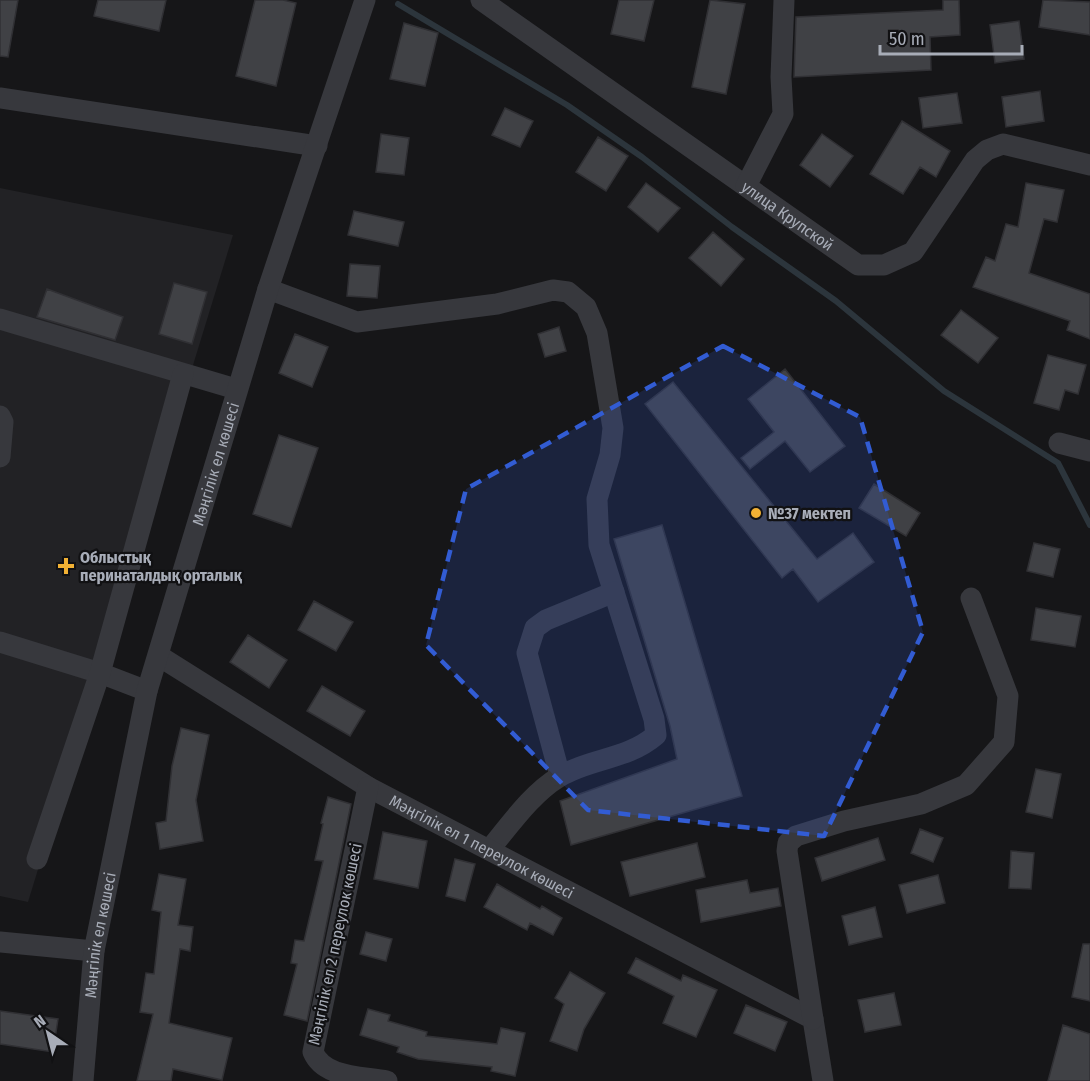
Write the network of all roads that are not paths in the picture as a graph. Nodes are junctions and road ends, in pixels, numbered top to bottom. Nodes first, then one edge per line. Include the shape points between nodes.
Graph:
1 (365, 0) edge
2 (481, 0) edge
3 (784, 0) edge
4 (0, 98) edge
5 (316, 146) junction
6 (1090, 165) edge
7 (746, 186) junction
8 (268, 289) junction
9 (0, 319) edge
10 (183, 374) junction
11 (236, 389) junction
12 (0, 416) edge
13 (1059, 443) dead end
14 (1090, 451) edge
15 (0, 457) edge
16 (614, 592) junction
17 (970, 598) dead end
18 (0, 642) edge
19 (159, 656) junction
20 (100, 673) junction
21 (147, 691) junction
22 (560, 776) junction
23 (368, 787) junction
24 (489, 850) junction
25 (37, 859) dead end
26 (0, 942) edge
27 (94, 951) junction
28 (813, 1019) junction
29 (83, 1081) edge
30 (387, 1081) edge
31 (823, 1081) edge

1 - 5 street, Мәңгілік ел көшесі
2 - 7 street, улица Крупской
3 - 7 street via 783,114
4 - 5 street
5 - 8 street, Мәңгілік ел көшесі
6 - 7 street, улица Крупской via 1003,144 987,150 975,160 913,252 884,265 858,265
8 - 11 street, Мәңгілік ел көшесі
8 - 16 street via 357,322 497,304 553,290 568,292 586,307 597,333 613,428 610,455 597,499 599,545
9 - 10 street
10 - 11 street
10 - 20 street
11 - 19 street, Мәңгілік ел көшесі
12 - 15 street
13 - 14 street
16 - 22 street via 535,628 527,653
16 - 22 street via 656,735 642,748
17 - 28 street via 1008,696 1004,742 966,785 921,804 796,836 788,843
18 - 20 street
19 - 21 street, Мәңгілік ел көшесі
19 - 23 street, Мәңгілік ел 1 переулок көшесі
20 - 21 street
20 - 25 street
21 - 27 street, Мәңгілік ел көшесі
22 - 24 street via 531,801
23 - 24 street, Мәңгілік ел 1 переулок көшесі
23 - 30 street, Мәңгілік ел 2 переулок көшесі via 313,1052 318,1064 328,1071
24 - 28 street, Мәңгілік ел 1 переулок көшесі
26 - 27 street
27 - 29 street, Мәңгілік ел көшесі
28 - 31 street

